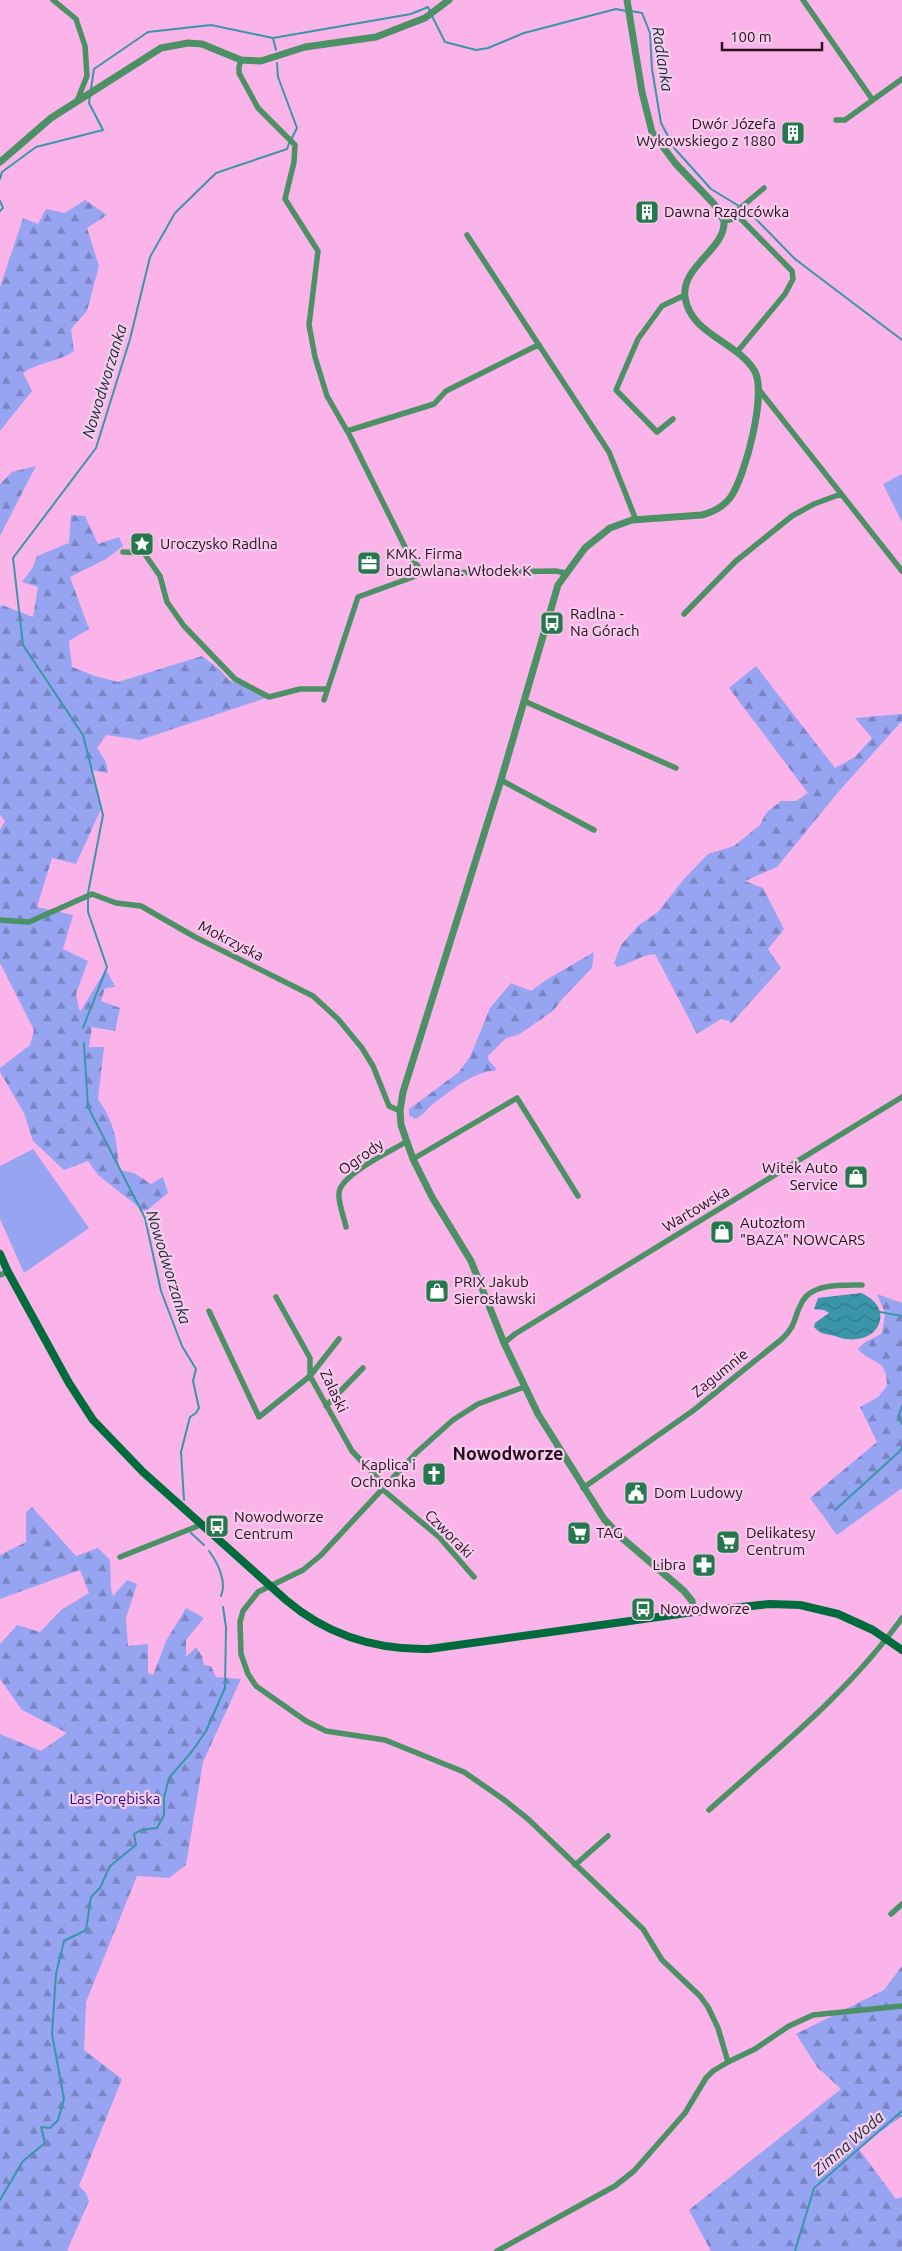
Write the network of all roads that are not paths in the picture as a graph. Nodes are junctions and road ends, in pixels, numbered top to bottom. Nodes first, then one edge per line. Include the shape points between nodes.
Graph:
1 (53, 0) edge
2 (449, 0) edge
3 (803, 0) edge
4 (628, 2) edge
5 (241, 60) junction
6 (902, 79) edge
7 (872, 99) junction
8 (77, 101) junction
9 (836, 120) dead end
10 (0, 162) edge
11 (764, 188) dead end
12 (724, 221) junction
13 (466, 235) dead end
14 (685, 295) junction
15 (538, 344) junction
16 (737, 352) junction
17 (760, 391) junction
18 (673, 419) dead end
19 (347, 431) junction
20 (841, 494) junction
21 (636, 520) junction
22 (123, 552) dead end
23 (902, 571) edge
24 (424, 573) junction
25 (565, 573) junction
26 (684, 614) dead end
27 (327, 689) junction
28 (324, 700) dead end
29 (524, 701) junction
30 (676, 768) dead end
31 (501, 780) junction
32 (594, 830) dead end
33 (0, 920) edge
34 (902, 1097) edge
35 (400, 1111) junction
36 (406, 1142) junction
37 (413, 1159) junction
38 (578, 1196) dead end
39 (346, 1227) dead end
40 (0, 1254) edge
41 (4, 1274) edge
42 (862, 1285) dead end
43 (276, 1297) dead end
44 (209, 1311) dead end
45 (339, 1339) dead end
46 (504, 1343) junction
47 (363, 1368) dead end
48 (310, 1376) junction
49 (524, 1387) junction
50 (326, 1406) junction
51 (384, 1488) junction
52 (583, 1488) junction
53 (204, 1524) junction
54 (120, 1557) dead end
55 (474, 1578) dead end
56 (269, 1585) junction
57 (694, 1612) junction
58 (902, 1618) edge
59 (887, 1639) junction
60 (902, 1650) edge
61 (709, 1810) dead end
62 (608, 1836) dead end
63 (576, 1865) junction
64 (902, 1904) edge
65 (892, 1914) dead end
66 (902, 2006) edge
67 (728, 2062) junction
68 (497, 2251) edge

1 - 8 street via 76,20 85,46 87,76
2 - 5 street via 427,16 376,36 305,47 261,62
3 - 7 street
4 - 12 street via 642,92 652,132 675,163 714,204
5 - 8 street via 202,44 161,48
5 - 19 street via 240,73 258,108 295,146 285,199 318,251 309,325 327,396
6 - 7 street
7 - 9 street via 845,120
8 - 10 street
11 - 12 street
12 - 14 street via 721,236 688,279
12 - 16 street via 740,218 792,271 793,279 785,294
13 - 15 street
14 - 16 street via 698,324
14 - 18 street via 662,306 638,339 616,390 657,432
15 - 19 street via 446,391 434,404
15 - 21 street via 609,452
16 - 17 street via 754,369
17 - 20 street
17 - 21 street via 743,467 727,502 702,515
19 - 24 street via 410,557
20 - 23 street
20 - 26 street via 792,516 736,561
21 - 25 street via 620,523 597,537
22 - 27 street via 144,553 160,576 167,602 184,626 235,679 269,697 300,688
24 - 25 street
24 - 27 street via 358,597
25 - 29 street via 549,611
27 - 28 street
29 - 30 street
29 - 31 street
31 - 32 street
31 - 35 street via 403,1092
33 - 35 street, Mokrzyska via 29,922 92,894 116,904 140,906 313,996 362,1048 390,1106
34 - 46 street, Wartowska
35 - 36 street
36 - 37 street
36 - 39 street, Ogrody via 342,1184 339,1194
37 - 38 street via 518,1098
37 - 46 street via 471,1261
40 - 41 main road
41 - 53 main road via 93,1420 143,1472
42 - 52 street, Zagumnie via 841,1285 810,1294 802,1302 792,1329 782,1339 694,1410
43 - 48 street, Zalaski via 310,1358
44 - 48 street via 259,1416
45 - 48 street
46 - 49 street
47 - 50 street
48 - 50 street, Zalaski
49 - 51 street via 464,1411 416,1453
49 - 52 street
50 - 51 street, Zalaski via 352,1452
51 - 55 street, Czworaki via 438,1537
51 - 56 street via 320,1556 303,1570
52 - 57 street via 604,1519 622,1538 684,1591 692,1601
53 - 54 street
53 - 56 main road
56 - 57 main road via 320,1624 350,1637 392,1648 446,1648
56 - 63 street via 248,1603 240,1622 244,1666 256,1686 326,1731 385,1740 464,1772 528,1819
57 - 59 main road via 745,1606 810,1606 856,1621
58 - 59 street
59 - 60 main road
59 - 61 street via 832,1698
62 - 63 street
63 - 67 street via 643,1929 662,1960 700,1996 714,2017
64 - 65 street
66 - 67 street via 813,2015
67 - 68 street via 706,2078 684,2112 634,2171 615,2186

